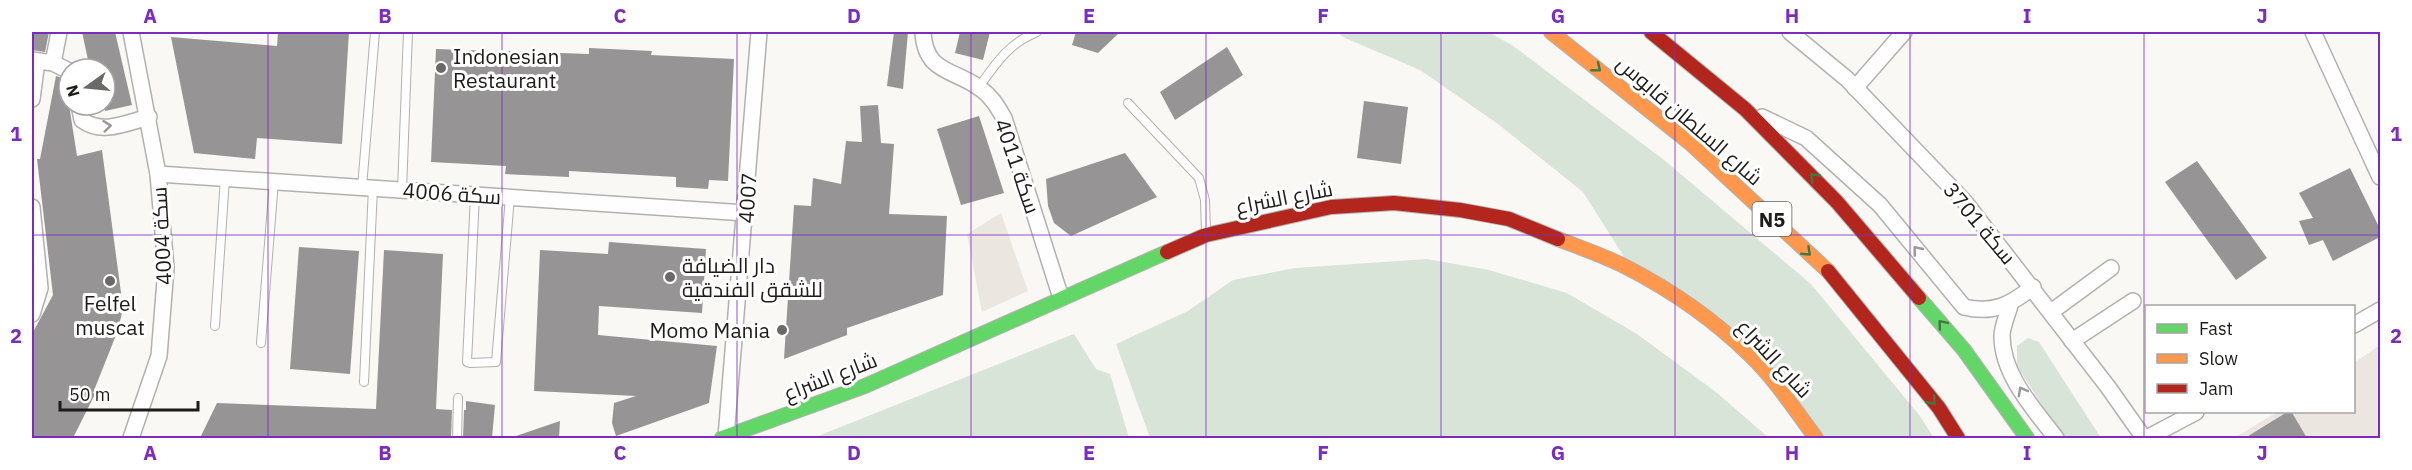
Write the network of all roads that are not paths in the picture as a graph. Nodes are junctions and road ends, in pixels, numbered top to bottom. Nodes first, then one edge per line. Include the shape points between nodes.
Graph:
1 (58, 32) edge
2 (131, 32) edge
3 (375, 32) edge
4 (408, 32) edge
5 (759, 32) edge
6 (923, 32) edge
7 (1037, 32) edge
8 (1551, 32) edge
9 (1651, 32) edge
10 (1790, 32) edge
11 (1904, 32) edge
12 (2313, 32) edge
13 (41, 61) edge
14 (57, 67) edge
15 (979, 87) junction
16 (1855, 88) junction
17 (32, 99) edge
18 (1128, 103) dead end
19 (1745, 110) junction
20 (81, 117) edge
21 (148, 117) junction
22 (158, 174) junction
23 (2380, 177) edge
24 (225, 178) junction
25 (274, 181) junction
26 (367, 188) junction
27 (402, 190) junction
28 (475, 195) junction
29 (510, 197) junction
30 (32, 207) edge
31 (746, 213) junction
32 (1206, 235) junction
33 (2111, 268) dead end
34 (2033, 287) junction
35 (1061, 298) junction
36 (2133, 301) dead end
37 (2010, 305) junction
38 (2380, 310) edge
39 (2051, 312) junction
40 (32, 314) edge
41 (2355, 324) edge
42 (215, 326) dead end
43 (2072, 341) junction
44 (261, 344) dead end
45 (364, 382) dead end
46 (458, 398) dead end
47 (2192, 413) edge
48 (131, 438) edge
49 (458, 438) edge
50 (724, 438) edge
51 (1815, 438) edge
52 (1958, 438) edge
53 (2027, 438) edge
54 (2056, 438) edge
55 (2145, 438) edge

1 - 13 street
2 - 21 street, سكة 4004
3 - 26 lane
4 - 27 lane
5 - 31 street, 4007
6 - 15 street, سكة 4011 via 931,60 942,70
7 - 15 lane via 1010,46
8 -> 52 main road, شارع السلطان قابوس / N5 via 1690,143 1826,270 1939,408
9 - 19 main road, شارع السلطان قابوس
10 - 16 street, سكة 3701
11 - 16 street
12 - 23 street
13 - 14 street
13 - 17 street
15 - 35 street, سكة 4011 via 993,99 1004,118
16 - 34 street, سكة 3701 via 1965,202
18 - 32 lane via 1199,178 1205,200
37 -> 19 street via 1979,311 1964,307 1880,206 1806,138
53 -> 19 main road, شارع السلطان قابوس via 1964,350 1894,267 1837,202
20 -> 21 street via 89,126 103,129
21 - 22 street, سكة 4004
22 - 24 street, سكة 4006
22 - 48 street, سكة 4004 via 166,268 159,356
24 - 25 street, سكة 4006
24 - 42 lane
25 - 26 street, سكة 4006
25 - 44 lane
26 - 27 street, سكة 4006
26 - 45 lane
27 - 28 street, سكة 4006
28 - 29 street, سكة 4006
28 - 29 lane via 470,363 496,362
29 - 31 street, سكة 4006
30 - 40 street via 40,288
31 - 50 street, 4007
32 - 35 main road, شارع الشراع
32 - 51 main road, شارع الشراع via 1331,207 1394,203 1509,219 1625,266 1712,321 1751,356
33 - 39 street
34 - 37 street
34 - 39 street, سكة 3701
35 - 50 main road, شارع الشراع via 865,386
36 - 43 street
54 -> 37 street via 2025,397 2007,363 2001,335
38 - 41 street
39 - 43 street, سكة 3701
43 - 55 street, سكة 3701
46 - 49 lane
47 - 55 street

